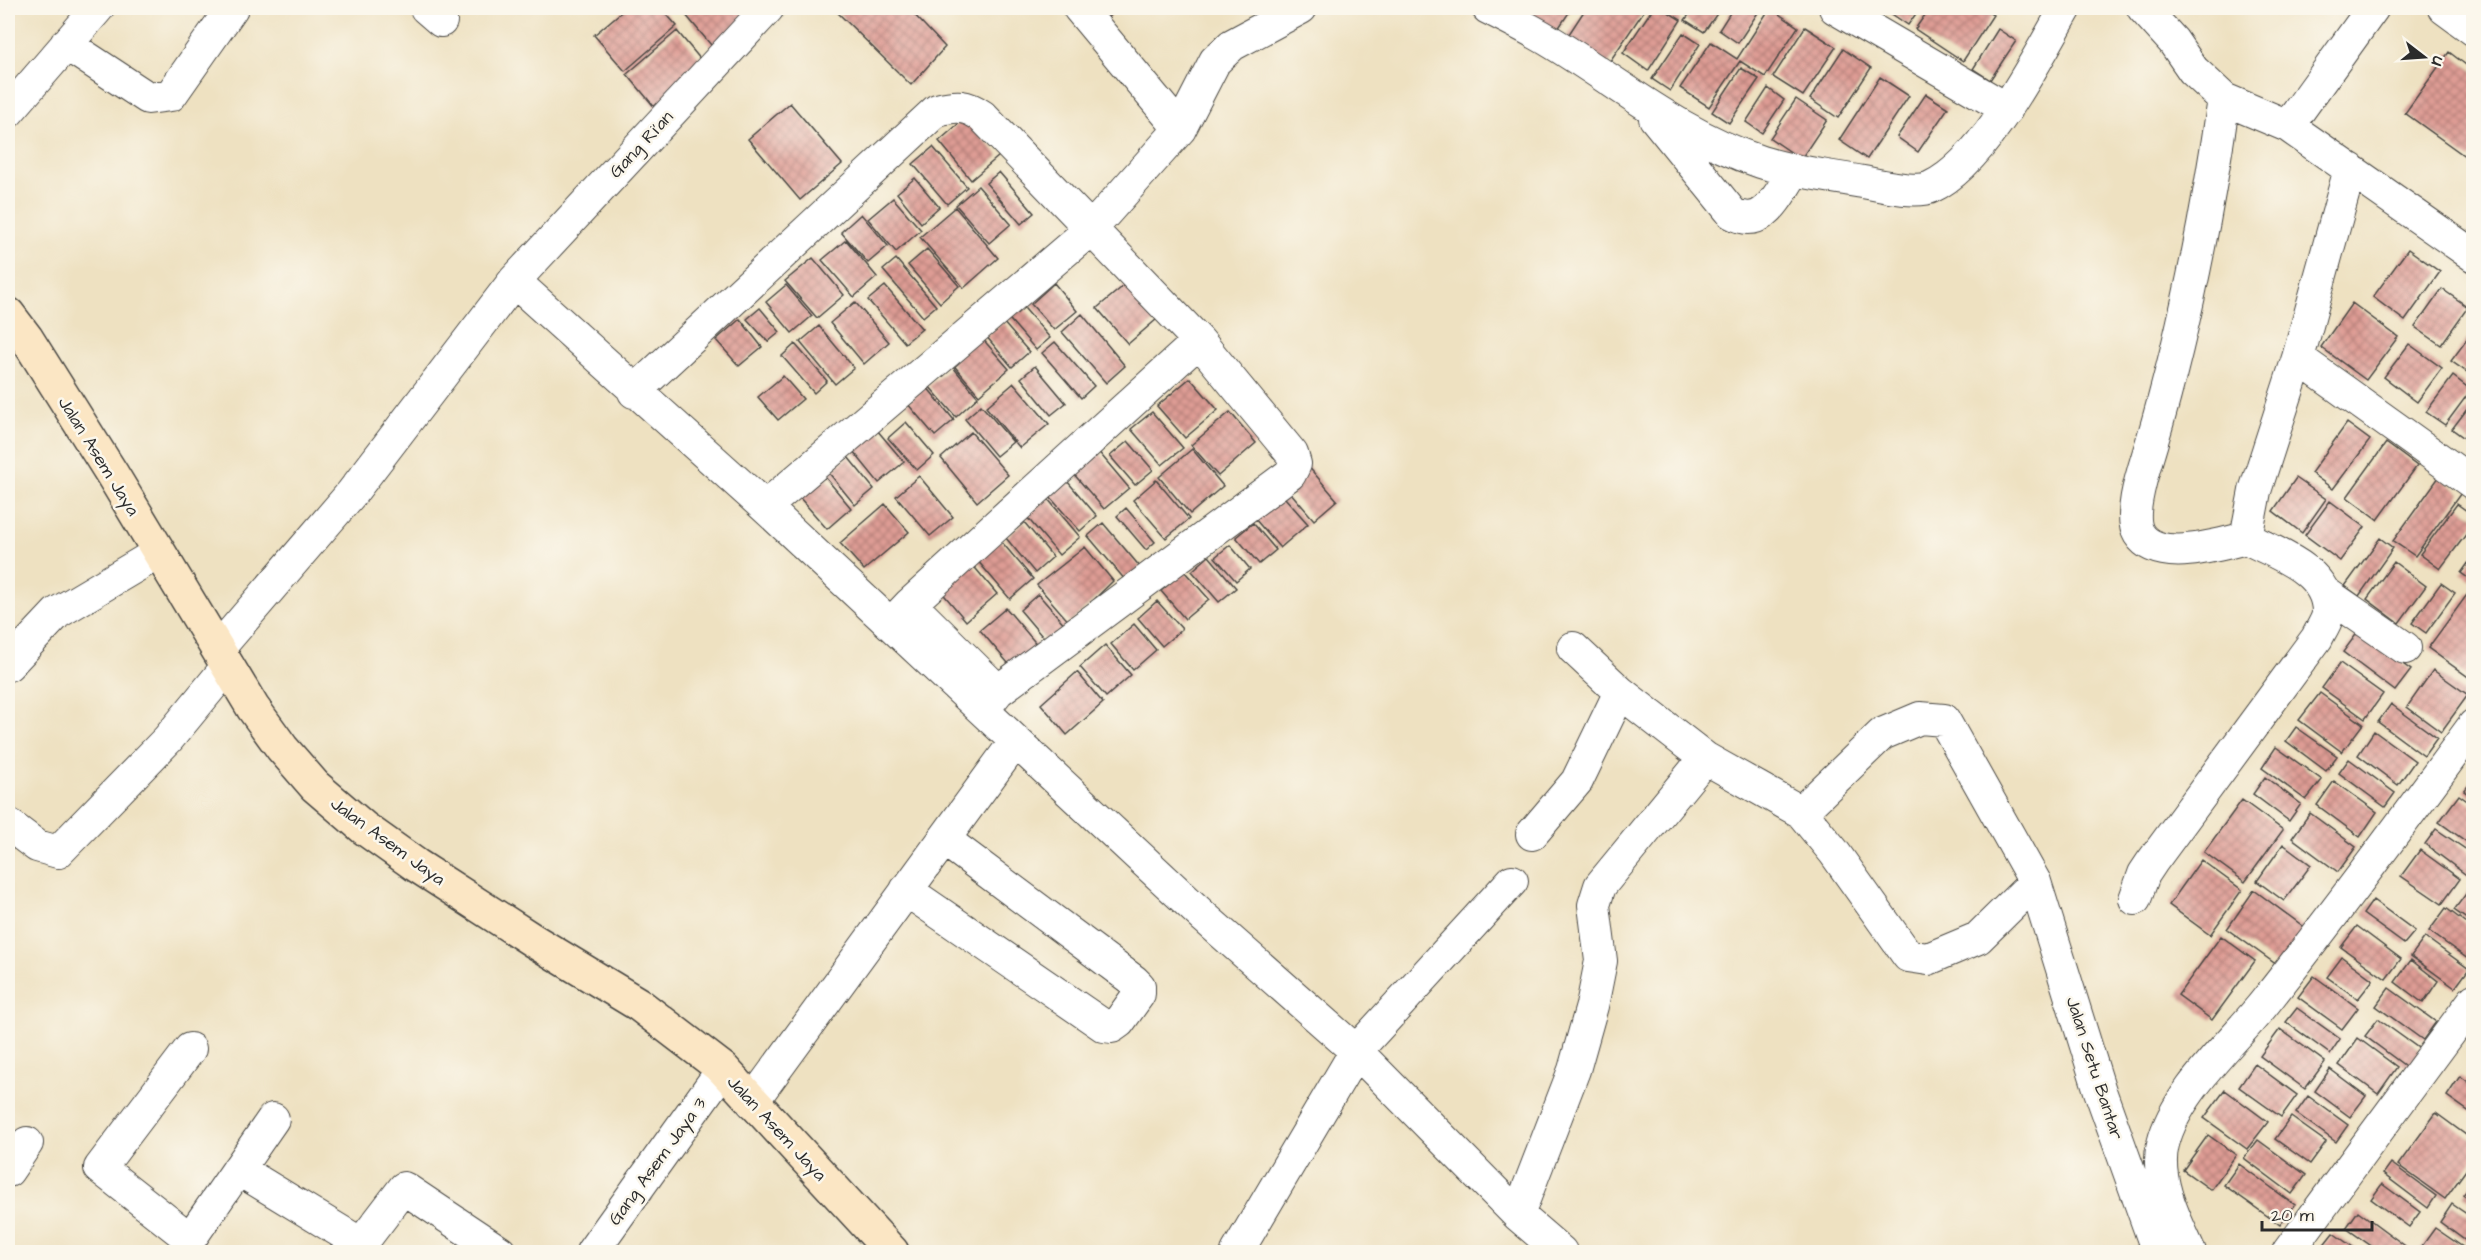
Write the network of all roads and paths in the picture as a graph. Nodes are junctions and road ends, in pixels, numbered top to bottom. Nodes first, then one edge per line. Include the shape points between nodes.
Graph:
1 (98, 8) edge
2 (232, 8) edge
3 (768, 8) edge
4 (1079, 8) edge
5 (1301, 8) edge
6 (1488, 8) edge
7 (1835, 8) edge
8 (2066, 8) edge
9 (2143, 8) edge
10 (2373, 8) edge
11 (2444, 8) edge
12 (2474, 30) edge
13 (66, 44) junction
14 (2224, 99) junction
15 (1645, 105) junction
16 (2007, 109) junction
17 (8, 112) edge
18 (2288, 126) junction
19 (1180, 129) junction
20 (2350, 169) junction
21 (1795, 170) junction
22 (1091, 229) junction
23 (2474, 256) edge
24 (514, 281) junction
25 (8, 314) edge
26 (1199, 340) junction
27 (2298, 358) junction
28 (634, 392) junction
29 (2474, 484) edge
30 (765, 507) junction
31 (2246, 538) junction
32 (158, 552) junction
33 (2324, 592) junction
34 (901, 614) junction
35 (1573, 648) dead end
36 (2405, 648) dead end
37 (223, 658) junction
38 (8, 665) edge
39 (1620, 692) junction
40 (990, 700) junction
41 (2474, 725) edge
42 (1015, 742) junction
43 (1705, 758) junction
44 (1802, 812) junction
45 (8, 824) edge
46 (1532, 834) dead end
47 (945, 840) junction
48 (1512, 881) dead end
49 (2035, 882) junction
50 (906, 890) junction
51 (2136, 899) dead end
52 (2474, 1000) edge
53 (190, 1049) dead end
54 (1356, 1051) junction
55 (723, 1070) junction
56 (752, 1102) junction
57 (273, 1119) dead end
58 (27, 1143) dead end
59 (238, 1169) junction
60 (8, 1171) edge
61 (1518, 1215) junction
62 (358, 1248) edge
63 (500, 1252) edge
64 (592, 1252) edge
65 (892, 1252) edge
66 (1237, 1252) edge
67 (1561, 1252) edge
68 (2158, 1252) edge
69 (2190, 1252) edge
70 (2288, 1252) edge

1 - 13 street
2 - 13 street via 171,95 148,98
3 - 24 street, Gang Ri'an
4 - 19 street
5 - 19 street via 1232,45 1215,61
6 - 15 street via 1548,40
7 - 16 street
8 - 16 street
9 - 14 street via 2193,70
10 - 18 street
11 - 12 street
13 - 17 street
14 - 18 street
14 - 31 street via 2207,216 2170,380 2140,483 2136,524 2149,545 2164,551
15 - 21 street via 1692,132 1760,161
15 - 21 street via 1732,213 1743,219 1764,214
16 - 21 street via 1966,161 1929,189
18 - 20 street
19 - 22 street
20 - 23 street
20 - 27 street
22 - 26 street
22 - 28 street via 982,116 967,106 938,110
22 - 30 street
24 - 28 street
24 - 37 street, Gang Ri'an
25 - 32 main road, Jalan Asem Jaya
26 - 34 street
26 - 40 street via 1292,454 1295,464 1290,474
27 - 29 street
27 - 31 street via 2255,491
28 - 30 street
30 - 34 street
31 - 33 street via 2304,567
32 - 37 main road, Jalan Asem Jaya
32 - 38 street via 57,613
33 - 36 street
33 - 51 street via 2328,614 2317,638 2152,862
34 - 40 street
35 - 39 street
37 - 45 street, Gang Ri'an via 168,739 58,852 37,846
37 - 55 main road, Jalan Asem Jaya via 282,748 315,786 364,828 534,941 638,1004
39 - 43 street
39 - 46 street via 1576,781
40 - 42 street
41 - 69 street via 2271,995 2190,1090 2163,1144 2162,1176
42 - 47 street
42 - 54 street
43 - 44 street
43 - 61 street via 1600,886 1594,905 1601,961 1592,1006 1574,1070
44 - 49 street via 1908,956 1928,959 1978,938
44 - 49 street, Jalan Setu Bantar via 1882,734 1920,718 1944,720
47 - 50 street
47 - 50 street via 1134,981 1139,994 1119,1022 1112,1027 1104,1026
48 - 54 street
49 - 68 street, Jalan Setu Bantar via 2100,1090
50 - 56 street
52 - 70 street
53 - 59 street via 100,1168 190,1239
54 - 61 street
54 - 66 street
55 - 56 main road, Jalan Asem Jaya
55 - 64 street, Gang Asem Jaya 3
56 - 65 main road, Jalan Asem Jaya
57 - 59 street
58 - 60 street
59 - 62 street
61 - 67 street
62 - 63 street via 404,1188

